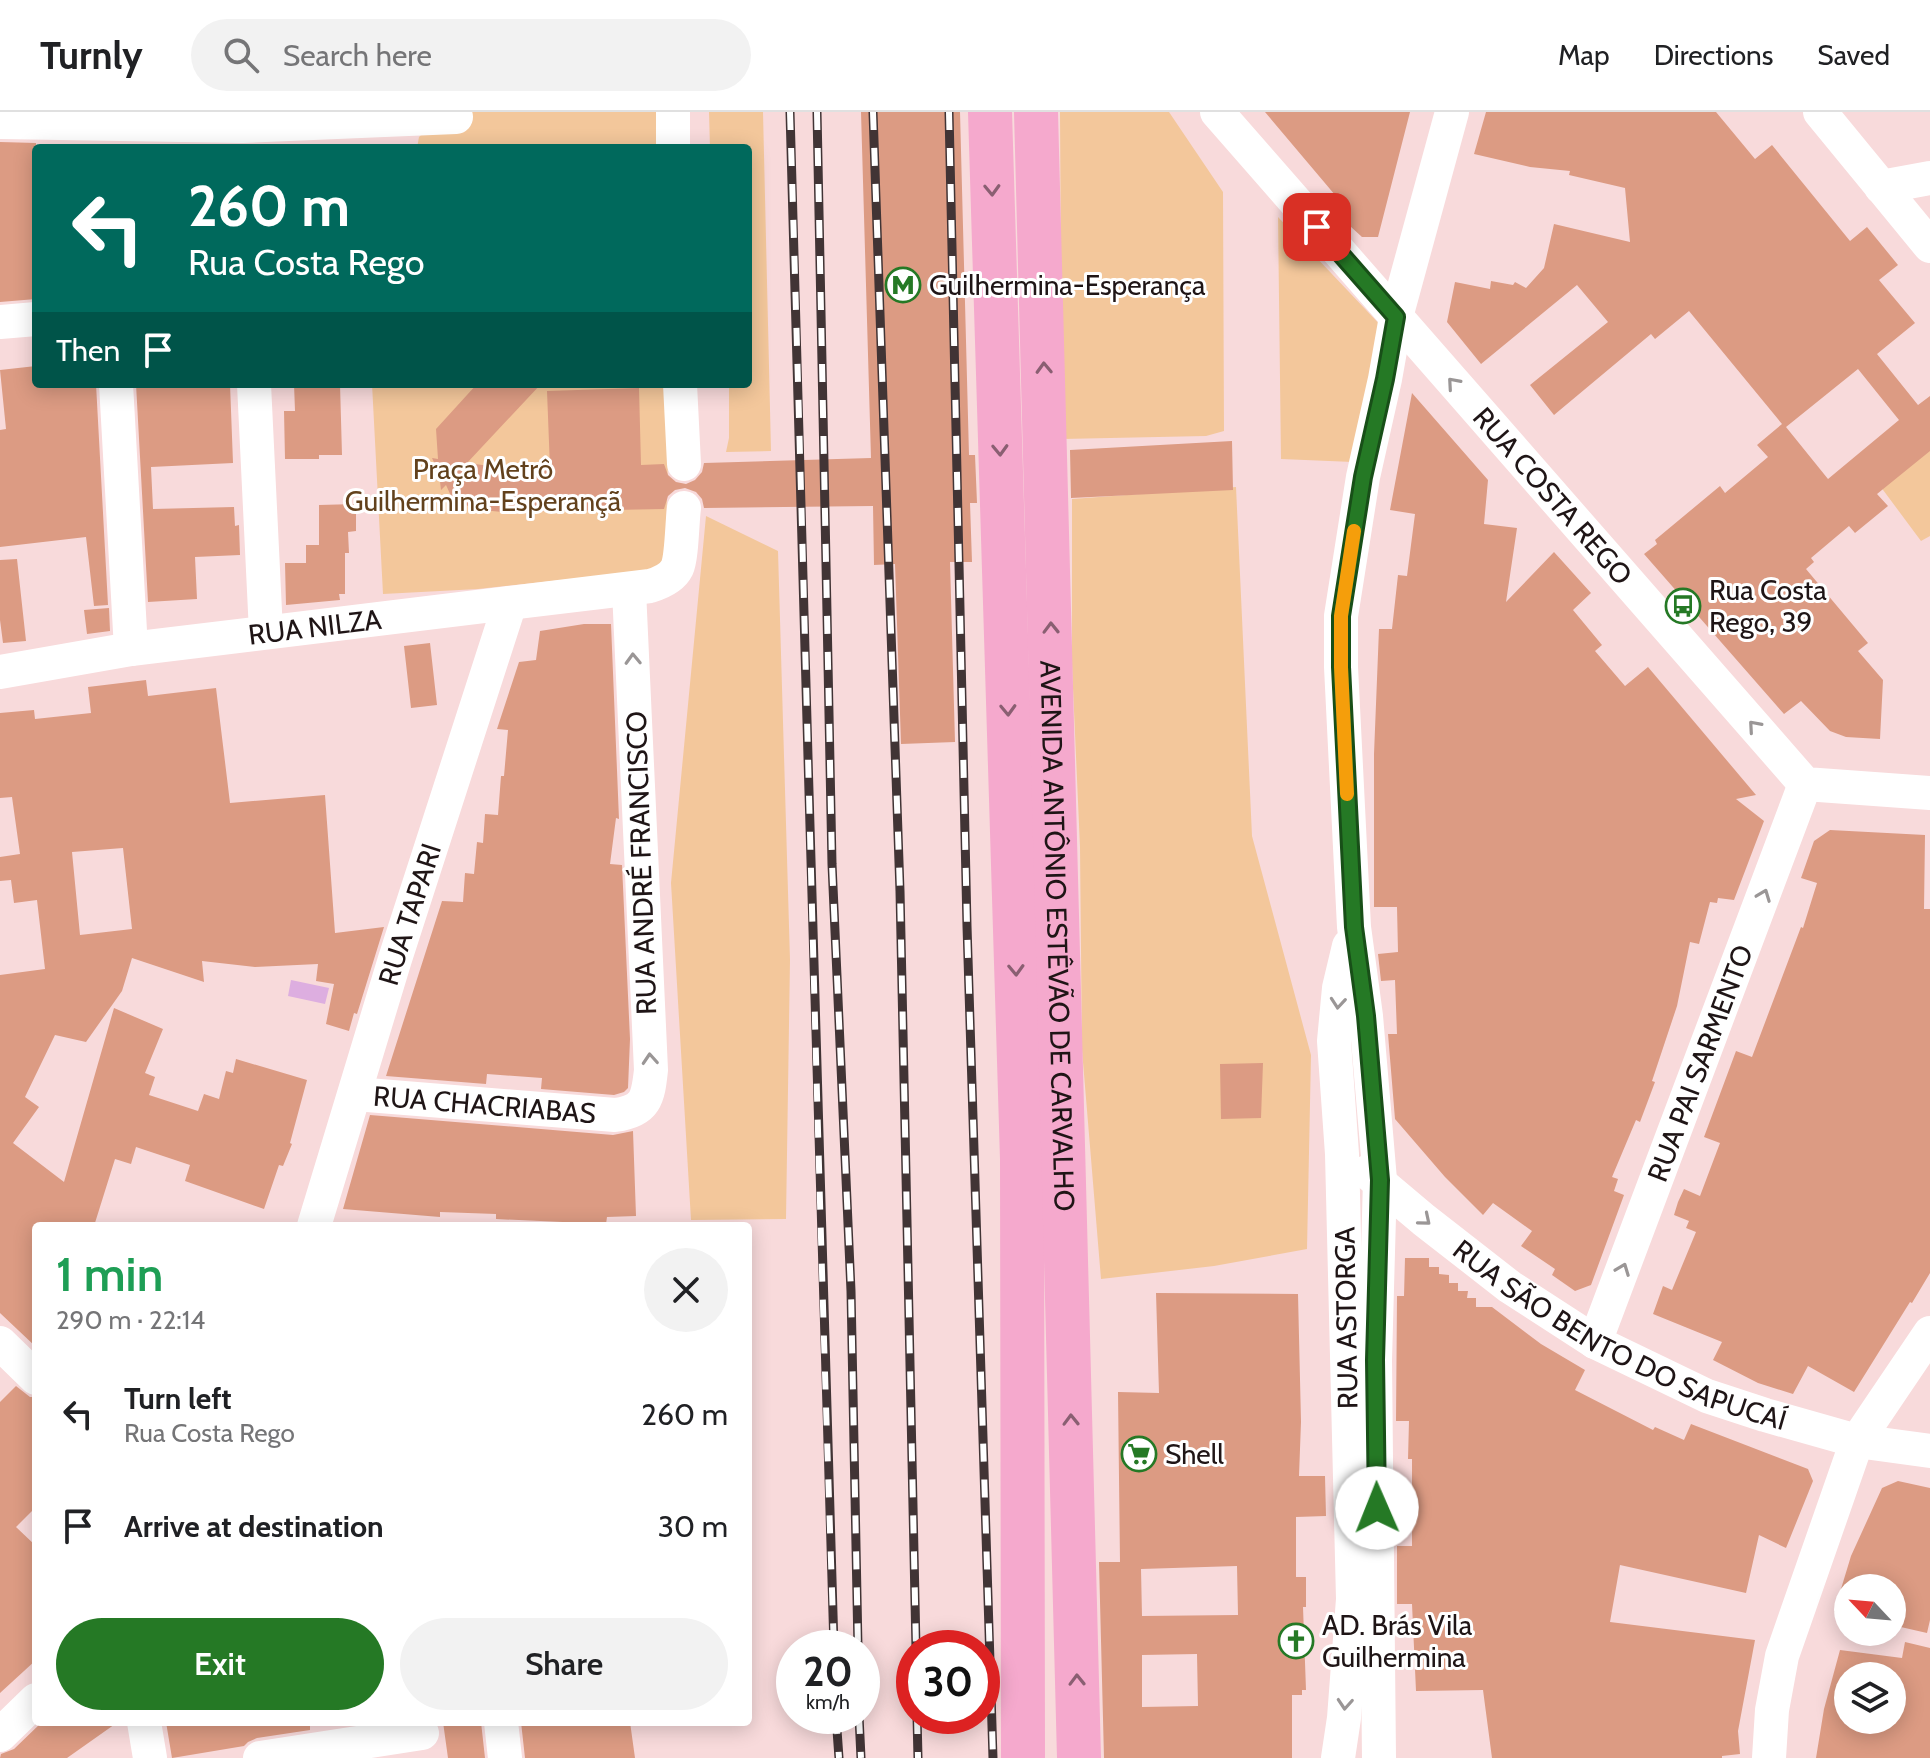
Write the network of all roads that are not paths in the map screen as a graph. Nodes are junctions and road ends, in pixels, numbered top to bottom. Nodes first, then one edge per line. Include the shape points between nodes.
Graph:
1 (673, 112) edge
2 (990, 112) edge
3 (1036, 112) edge
4 (1217, 112) edge
5 (1452, 112) edge
6 (1820, 112) edge
7 (456, 117) dead end
8 (0, 122) edge
9 (242, 129) edge
10 (673, 144) edge
11 (1930, 178) edge
12 (1881, 187) junction
13 (1930, 246) edge
14 (1396, 317) junction
15 (32, 319) edge
16 (0, 322) edge
17 (116, 388) edge
18 (254, 388) edge
19 (680, 388) edge
20 (684, 464) dead end
21 (684, 508) dead end
22 (629, 590) junction
23 (510, 603) junction
24 (266, 632) junction
25 (131, 649) junction
26 (0, 672) edge
27 (1805, 784) junction
28 (1930, 793) edge
29 (1354, 927) junction
30 (355, 1094) junction
31 (615, 1115) joint
32 (1342, 1154) junction
33 (1380, 1180) junction
34 (315, 1222) edge
35 (1930, 1333) edge
36 (1595, 1342) junction
37 (0, 1343) edge
38 (32, 1374) edge
39 (1857, 1441) junction
40 (1930, 1451) edge
41 (32, 1704) edge
42 (145, 1726) edge
43 (501, 1726) edge
44 (422, 1733) dead end
45 (0, 1735) edge
46 (150, 1758) edge
47 (260, 1758) edge
48 (505, 1758) edge
49 (1023, 1758) edge
50 (1079, 1758) edge
51 (1338, 1758) edge
52 (1379, 1758) edge
53 (1769, 1758) edge

1 - 10 street
2 -> 49 highway, AVENIDA ANTÔNIO ESTÊVÃO DE CARVALHO via 1022,1159
50 -> 3 highway, AVENIDA ANTÔNIO ESTÊVÃO DE CARVALHO
4 - 14 street, RUA COSTA REGO
5 - 14 street, RUA ASTORGA
6 - 12 street
7 - 9 street
8 - 9 street
11 - 12 street
12 - 13 street
27 -> 14 street, RUA COSTA REGO
14 - 29 street, RUA ASTORGA via 1341,616
15 - 16 street
17 - 25 street
18 - 24 street
19 - 20 street
21 - 22 street, RUA NILZA via 674,572 661,582
22 - 23 street, RUA NILZA
31 -> 22 street, RUA ANDRÉ FRANCISCO via 639,1109 649,1094 651,1070
23 - 24 street, RUA NILZA
23 - 30 street, RUA TAPARI
24 - 25 street, RUA NILZA
25 - 26 street, RUA NILZA
27 - 28 street
36 -> 27 street, RUA PAI SARMENTO
29 -> 32 street, RUA ASTORGA via 1339,988 1334,1041
29 - 33 street, RUA ASTORGA
30 - 31 street, RUA CHACRIABAS
30 - 34 street, RUA TAPARI
32 - 33 street, RUA SÃO BENTO DO SAPUCAÍ
32 -> 51 street, RUA ASTORGA via 1353,1599
33 -> 36 street, RUA SÃO BENTO DO SAPUCAÍ via 1510,1287
33 - 52 street, RUA ASTORGA via 1375,1360
35 - 39 street
36 - 39 street, RUA SÃO BENTO DO SAPUCAÍ via 1707,1396
37 - 38 street
39 - 40 street, RUA SÃO BENTO DO SAPUCAÍ
39 - 53 street via 1782,1656
41 - 45 street
42 - 46 street
43 - 48 street
44 - 47 street

